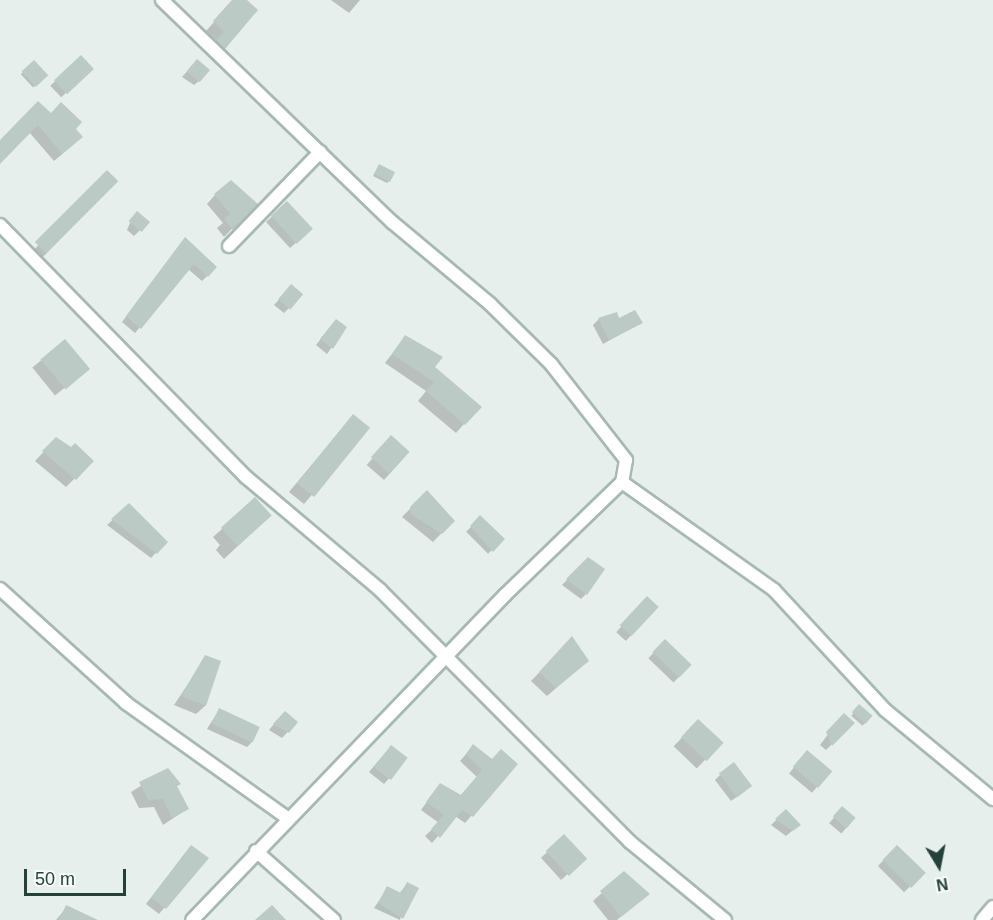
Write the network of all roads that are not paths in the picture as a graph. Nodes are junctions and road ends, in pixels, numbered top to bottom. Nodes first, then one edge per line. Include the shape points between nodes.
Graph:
1 (162, 0) edge
2 (320, 152) junction
3 (0, 225) edge
4 (230, 246) dead end
5 (622, 482) junction
6 (0, 589) edge
7 (446, 657) junction
8 (993, 799) edge
9 (287, 818) junction
10 (256, 851) junction
11 (993, 907) edge
12 (192, 920) edge
13 (334, 920) edge
14 (725, 920) edge
15 (982, 920) edge

1 - 2 street
2 - 4 street
2 - 5 street via 551,364 626,460
3 - 7 street via 246,477 380,590
5 - 7 street
5 - 8 street via 774,590 885,710
6 - 9 street via 126,702
7 - 9 street
7 - 14 street via 630,842
9 - 10 street
10 - 12 street
10 - 13 street
11 - 15 street

